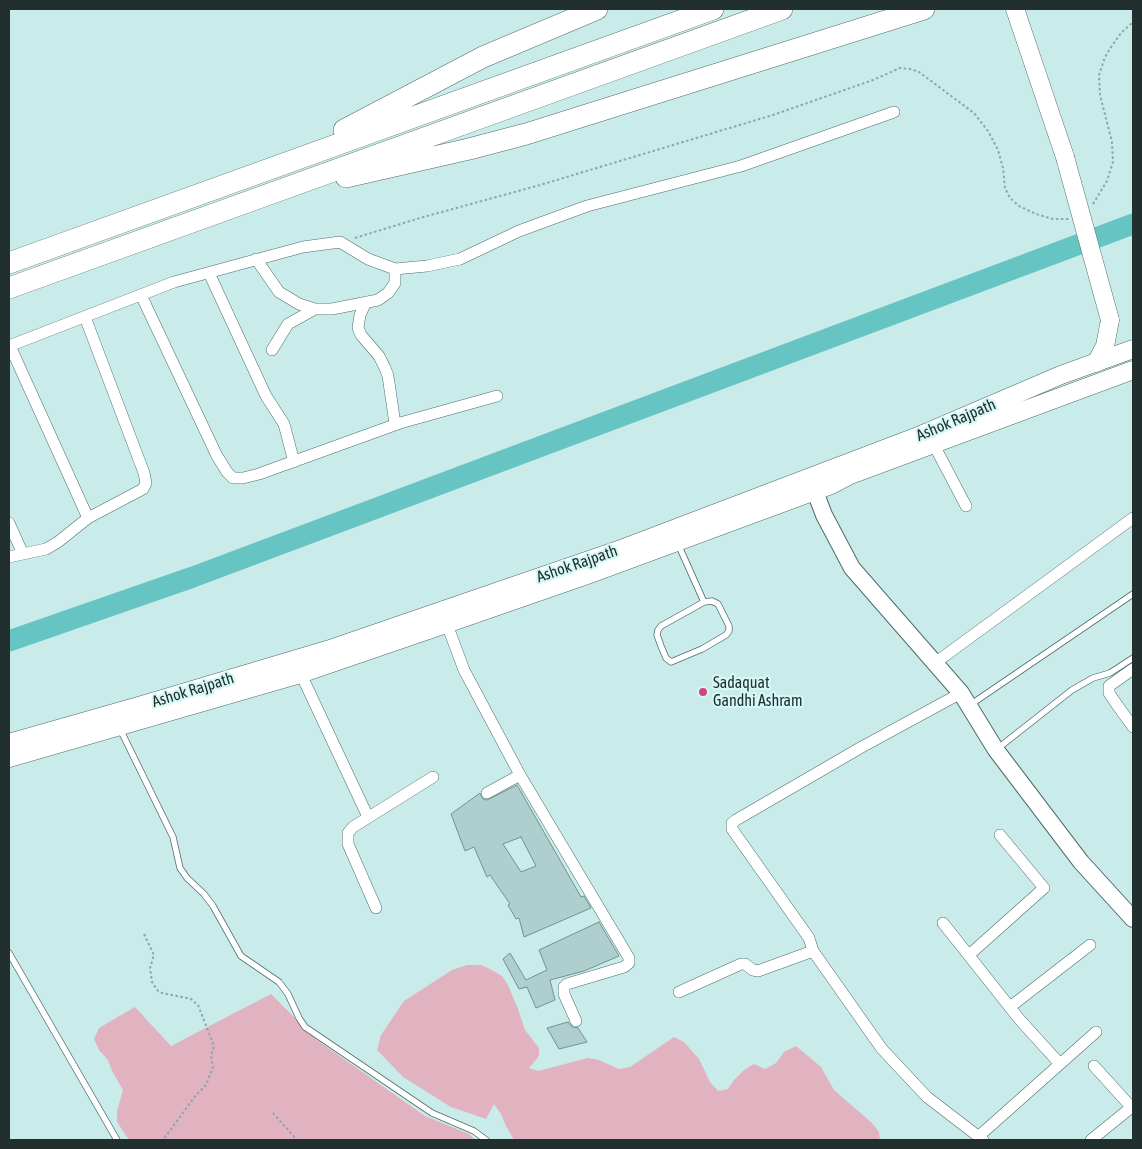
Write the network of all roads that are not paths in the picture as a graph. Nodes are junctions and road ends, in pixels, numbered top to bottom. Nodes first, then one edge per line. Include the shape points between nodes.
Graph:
1 (597, 9) edge
2 (713, 9) edge
3 (782, 9) edge
4 (924, 9) edge
5 (1015, 9) edge
6 (894, 112) dead end
7 (275, 166) junction
8 (258, 198) junction
9 (256, 259) junction
10 (9, 263) edge
11 (395, 269) junction
12 (209, 273) junction
13 (9, 288) edge
14 (141, 295) junction
15 (366, 302) junction
16 (315, 309) junction
17 (85, 317) junction
18 (1110, 320) junction
19 (1133, 344) edge
20 (9, 346) edge
21 (1133, 349) edge
22 (272, 350) dead end
23 (1096, 363) junction
24 (1133, 370) edge
25 (498, 396) dead end
26 (395, 424) junction
27 (934, 445) junction
28 (294, 462) junction
29 (812, 484) junction
30 (966, 506) dead end
31 (88, 518) junction
32 (1133, 518) edge
33 (9, 523) edge
34 (675, 535) junction
35 (23, 554) junction
36 (9, 557) edge
37 (1133, 594) edge
38 (704, 602) junction
39 (444, 617) junction
40 (1133, 658) edge
41 (935, 663) junction
42 (298, 666) junction
43 (1133, 669) edge
44 (965, 699) junction
45 (119, 727) junction
46 (1133, 727) edge
47 (9, 742) edge
48 (996, 750) junction
49 (9, 758) edge
50 (520, 775) junction
51 (433, 778) dead end
52 (487, 793) dead end
53 (368, 817) junction
54 (1000, 835) dead end
55 (376, 908) dead end
56 (1133, 919) edge
57 (943, 923) dead end
58 (1090, 945) dead end
59 (813, 951) junction
60 (9, 952) edge
61 (969, 955) junction
62 (679, 992) dead end
63 (1010, 1007) junction
64 (576, 1021) dead end
65 (1096, 1032) dead end
66 (1060, 1064) junction
67 (1094, 1066) dead end
68 (1133, 1107) edge
69 (981, 1138) edge
70 (117, 1140) edge
71 (486, 1140) edge
72 (1091, 1140) edge

1 - 7 highway via 483,57
2 - 7 highway
3 - 8 highway
4 - 8 highway via 526,134
5 - 18 main road, bridge via 1065,157
6 - 11 street via 741,166 587,206 520,231 460,259
7 - 10 highway
8 - 13 highway
9 - 11 street via 303,246 340,242 368,259
9 - 12 street
9 - 16 street via 279,292
11 - 15 street via 395,283 388,293 378,300
12 - 14 street
12 - 28 street via 266,396 284,424
14 - 17 street
14 - 28 street via 227,472 233,478 242,478
15 - 16 street
15 - 26 street via 358,328 385,368
16 - 22 street via 288,324
17 - 20 street
17 - 31 street via 146,480 142,489
18 - 19 main road
18 - 23 main road via 1105,346
20 - 31 street
21 - 23 main road, Ashok Rajpath
23 - 29 main road, Ashok Rajpath
24 - 27 main road, Ashok Rajpath
25 - 26 street
26 - 28 street
27 - 29 main road, Ashok Rajpath via 831,485
27 - 30 street
29 - 34 main road, Ashok Rajpath
29 - 41 street via 852,568
31 - 35 street via 46,549
32 - 41 street
33 - 35 street
34 - 38 lane
34 - 39 main road, Ashok Rajpath
35 - 36 street
37 - 44 lane
38 - 38 lane via 718,604 729,631 702,649 671,662 661,646 658,630
39 - 42 main road, Ashok Rajpath
39 - 50 street via 464,670
40 - 48 lane via 1110,673 1072,690
41 - 44 street
42 - 45 main road, Ashok Rajpath
42 - 47 main road, Ashok Rajpath
42 - 53 street
43 - 46 street via 1109,686 1115,702
44 - 48 street
44 - 59 street via 860,748 732,823 734,833 809,938
45 - 49 main road, Ashok Rajpath
45 - 71 lane via 173,838 180,868 213,906 241,956 279,982 305,1027 418,1105 474,1131
48 - 56 street via 1081,862
50 - 52 street
50 - 64 street via 629,958 629,963 624,966 564,987
51 - 53 street
53 - 55 street via 353,827 347,838
54 - 61 street via 1044,888
57 - 61 street
58 - 63 street
59 - 62 street via 755,972 742,964
59 - 69 street via 882,1049 927,1097
60 - 70 lane
61 - 63 street
63 - 66 street
65 - 66 street
66 - 69 street
67 - 68 street
68 - 72 street

